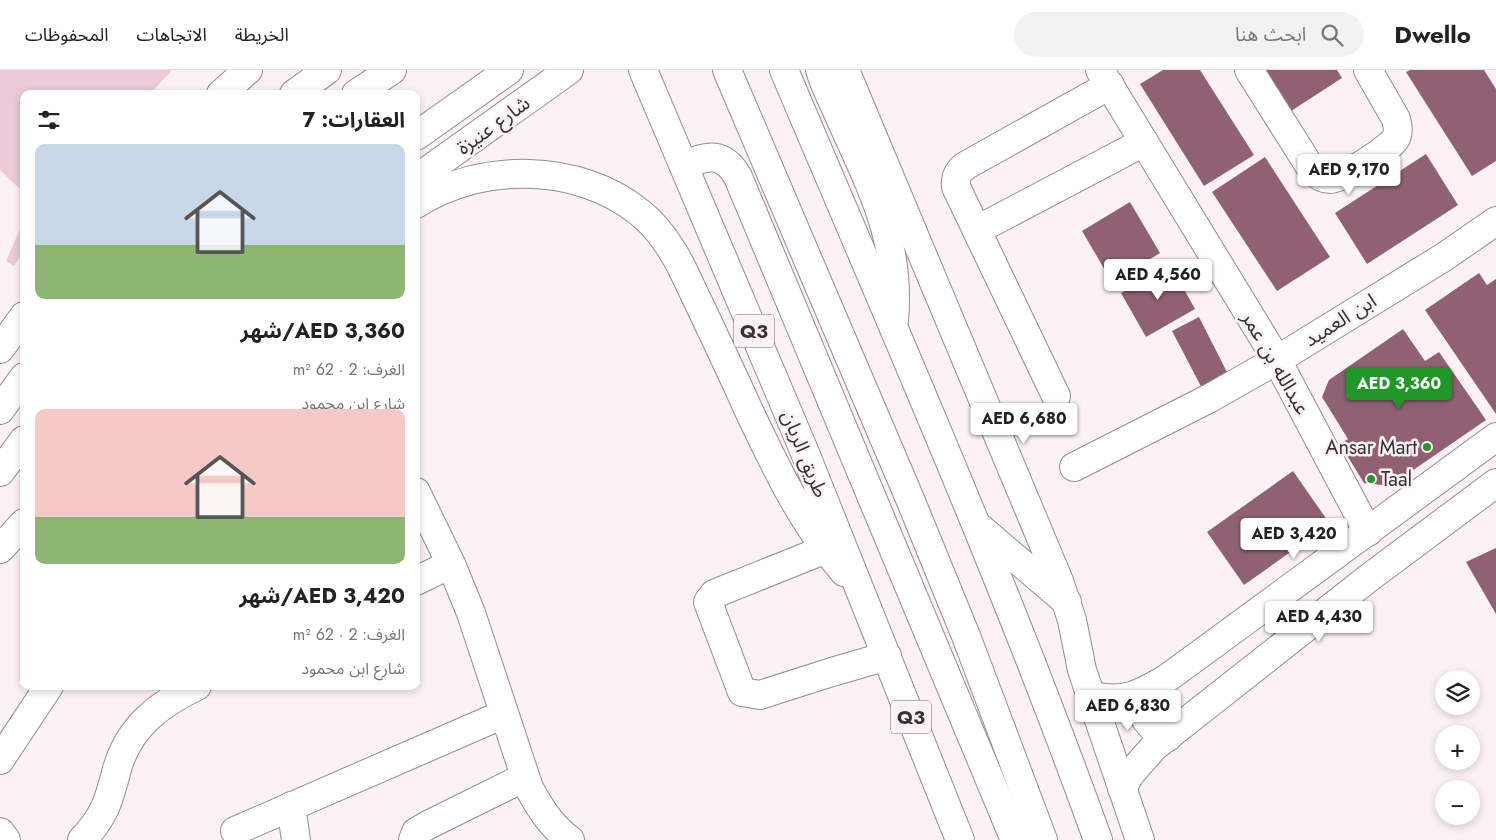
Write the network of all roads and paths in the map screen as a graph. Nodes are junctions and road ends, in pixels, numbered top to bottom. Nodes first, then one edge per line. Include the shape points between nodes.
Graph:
1 (248, 70) edge
2 (327, 70) edge
3 (392, 70) edge
4 (509, 70) edge
5 (569, 70) edge
6 (643, 70) edge
7 (726, 70) edge
8 (784, 70) edge
9 (820, 70) edge
10 (845, 70) edge
11 (1249, 70) edge
12 (1368, 70) edge
13 (1105, 78) edge
14 (226, 90) edge
15 (300, 90) edge
16 (362, 90) edge
17 (420, 133) edge
18 (1144, 142) junction
19 (684, 166) junction
20 (420, 176) edge
21 (420, 202) edge
22 (1496, 221) edge
23 (977, 230) junction
24 (20, 322) edge
25 (893, 328) junction
26 (0, 349) edge
27 (1276, 360) junction
28 (20, 382) edge
29 (1056, 396) dead end
30 (0, 410) edge
31 (1496, 438) edge
32 (20, 445) edge
33 (1074, 467) dead end
34 (0, 472) edge
35 (1496, 483) edge
36 (420, 500) edge
37 (977, 526) junction
38 (20, 528) edge
39 (1368, 532) junction
40 (0, 549) edge
41 (826, 549) junction
42 (451, 564) junction
43 (420, 579) edge
44 (862, 594) junction
45 (1067, 602) junction
46 (888, 656) junction
47 (46, 690) edge
48 (188, 690) edge
49 (1140, 694) junction
50 (1090, 695) junction
51 (504, 714) junction
52 (1168, 737) junction
53 (0, 760) edge
54 (525, 777) junction
55 (1122, 788) junction
56 (291, 806) junction
57 (235, 831) dead end
58 (0, 832) edge
59 (6, 840) edge
60 (82, 840) edge
61 (296, 840) edge
62 (413, 840) edge
63 (570, 840) edge
64 (960, 840) edge
65 (1016, 840) edge
66 (1043, 840) edge
67 (1098, 840) edge
68 (1140, 840) edge

1 - 14 main road
2 - 15 main road
3 - 16 main road
4 - 17 main road
5 - 20 main road, شارع عنيزة
6 - 19 main road, طريق الريان / Q3
7 - 66 main road via 910,499
8 - 25 main road
9 - 25 main road via 874,193 888,237 895,282
10 - 45 main road
11 - 12 main road via 1312,170 1330,179 1385,149 1398,133 1396,119
13 - 18 main road, عبدالله بن عمر
13 - 23 main road via 959,171 956,187
18 - 23 main road
18 - 27 main road, عبدالله بن عمر
19 - 44 main road, طريق الريان / Q3
19 - 65 main road via 713,157 728,164 738,177
21 - 41 main road via 475,179 515,173 572,180 596,187 639,212 670,245 776,467
22 - 27 main road, ابن العميد via 1444,257
23 - 29 main road
24 - 26 main road
25 - 37 main road
27 - 33 main road, ابن العميد
27 - 39 main road, عبدالله بن عمر
28 - 30 main road
31 - 39 main road
32 - 34 main road
35 - 52 main road via 1370,577
36 - 42 main road
37 - 45 main road
37 - 67 main road via 1033,664
38 - 40 main road
39 - 49 main road via 1179,671
41 - 44 main road
41 - 46 main road via 714,594 708,602 742,692 760,695
42 - 43 main road
42 - 51 main road
44 - 46 main road, طريق الريان / Q3
45 - 50 main road
46 - 64 main road, طريق الريان / Q3
47 - 53 main road
48 - 60 main road via 162,704 134,732 117,768 108,805
49 - 50 main road via 1120,699
49 - 52 main road via 1146,721
50 - 55 main road
51 - 54 main road
51 - 56 main road
52 - 55 main road via 1142,759
54 - 62 main road via 428,825 416,832
54 - 63 main road via 543,813
55 - 68 main road
56 - 57 main road
56 - 61 main road
58 - 59 main road

